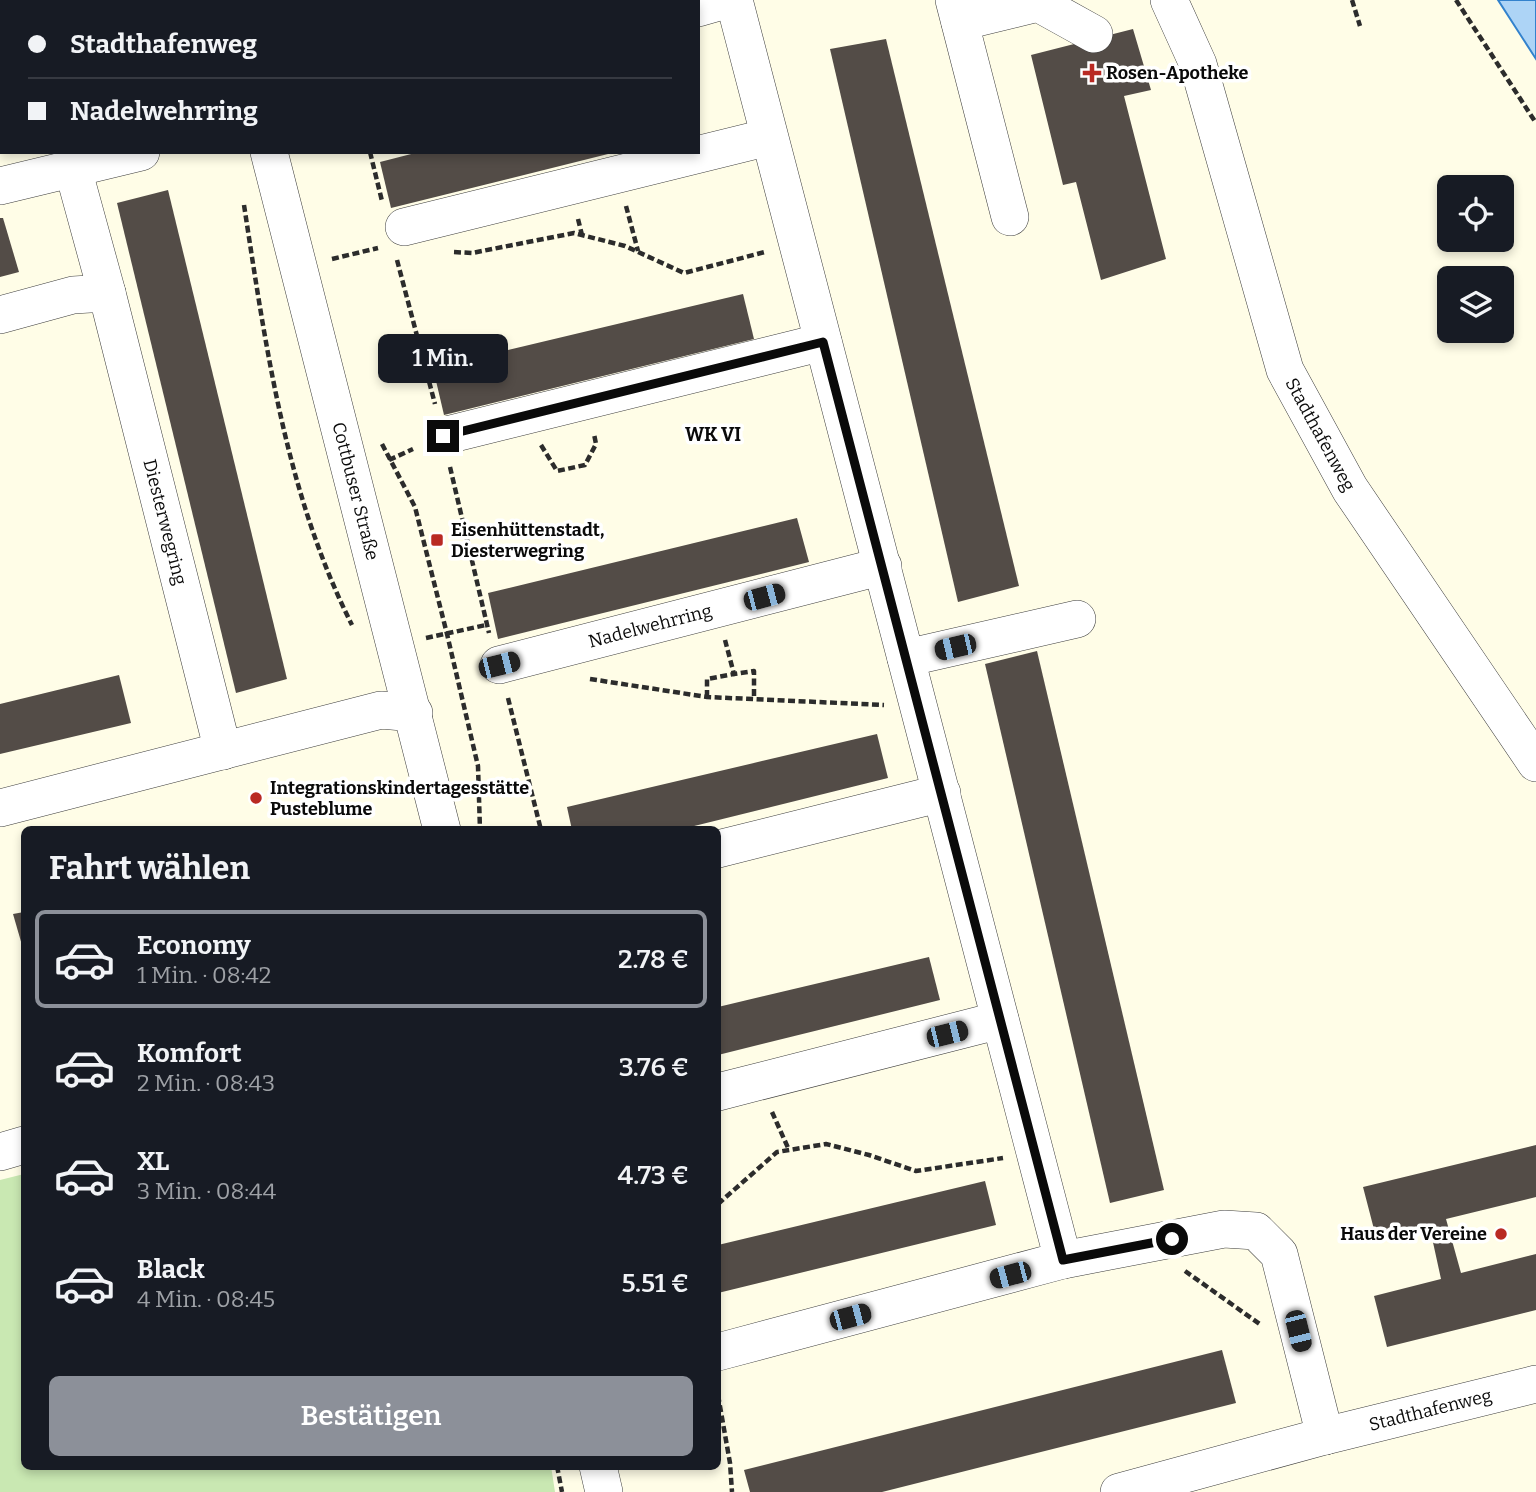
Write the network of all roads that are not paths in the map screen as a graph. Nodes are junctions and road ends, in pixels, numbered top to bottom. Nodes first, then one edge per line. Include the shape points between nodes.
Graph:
1 (726, 0) edge
2 (734, 0) edge
3 (1169, 0) edge
4 (700, 7) edge
5 (957, 11) edge
6 (1094, 34) dead end
7 (769, 137) junction
8 (133, 154) edge
9 (270, 154) edge
10 (700, 154) edge
11 (700, 154) edge
12 (73, 169) junction
13 (0, 186) edge
14 (1010, 217) dead end
15 (393, 225) road end
16 (107, 293) junction
17 (0, 314) edge
18 (823, 342) junction
19 (443, 436) road end
20 (883, 566) junction
21 (1077, 619) dead end
22 (906, 658) junction
23 (499, 665) road end
24 (414, 713) junction
25 (223, 751) junction
26 (1536, 764) edge
27 (942, 793) junction
28 (0, 808) edge
29 (441, 826) edge
30 (721, 848) edge
31 (1000, 1020) junction
32 (721, 1091) edge
33 (21, 1146) edge
34 (0, 1152) edge
35 (1063, 1260) junction
36 (721, 1351) edge
37 (1536, 1384) edge
38 (1325, 1436) junction
39 (599, 1470) edge
40 (604, 1492) edge
41 (1119, 1492) edge

1 - 4 street
2 - 7 street
3 - 26 street, Stadthafenweg via 1198,64 1285,370 1350,489
5 - 6 street via 1038,3
5 - 14 street
7 - 10 street
7 - 18 street
8 - 12 street
9 - 24 street, Cottbuser Straße
11 - 15 street
12 - 13 street
12 - 16 street, Diesterwegring
16 - 17 street via 73,295
16 - 25 street, Diesterwegring
18 - 19 street
18 - 20 street
20 - 22 street
20 - 23 street, Nadelwehrring
21 - 22 street
22 - 27 street
24 - 25 street via 381,710
24 - 29 street, Cottbuser Straße
25 - 28 street
27 - 30 street
27 - 31 street
31 - 32 street
31 - 35 street
33 - 34 street
35 - 36 street
35 - 38 street via 1224,1229 1256,1231 1279,1254
37 - 38 street, Stadthafenweg
38 - 41 street, Stadthafenweg
39 - 40 street

